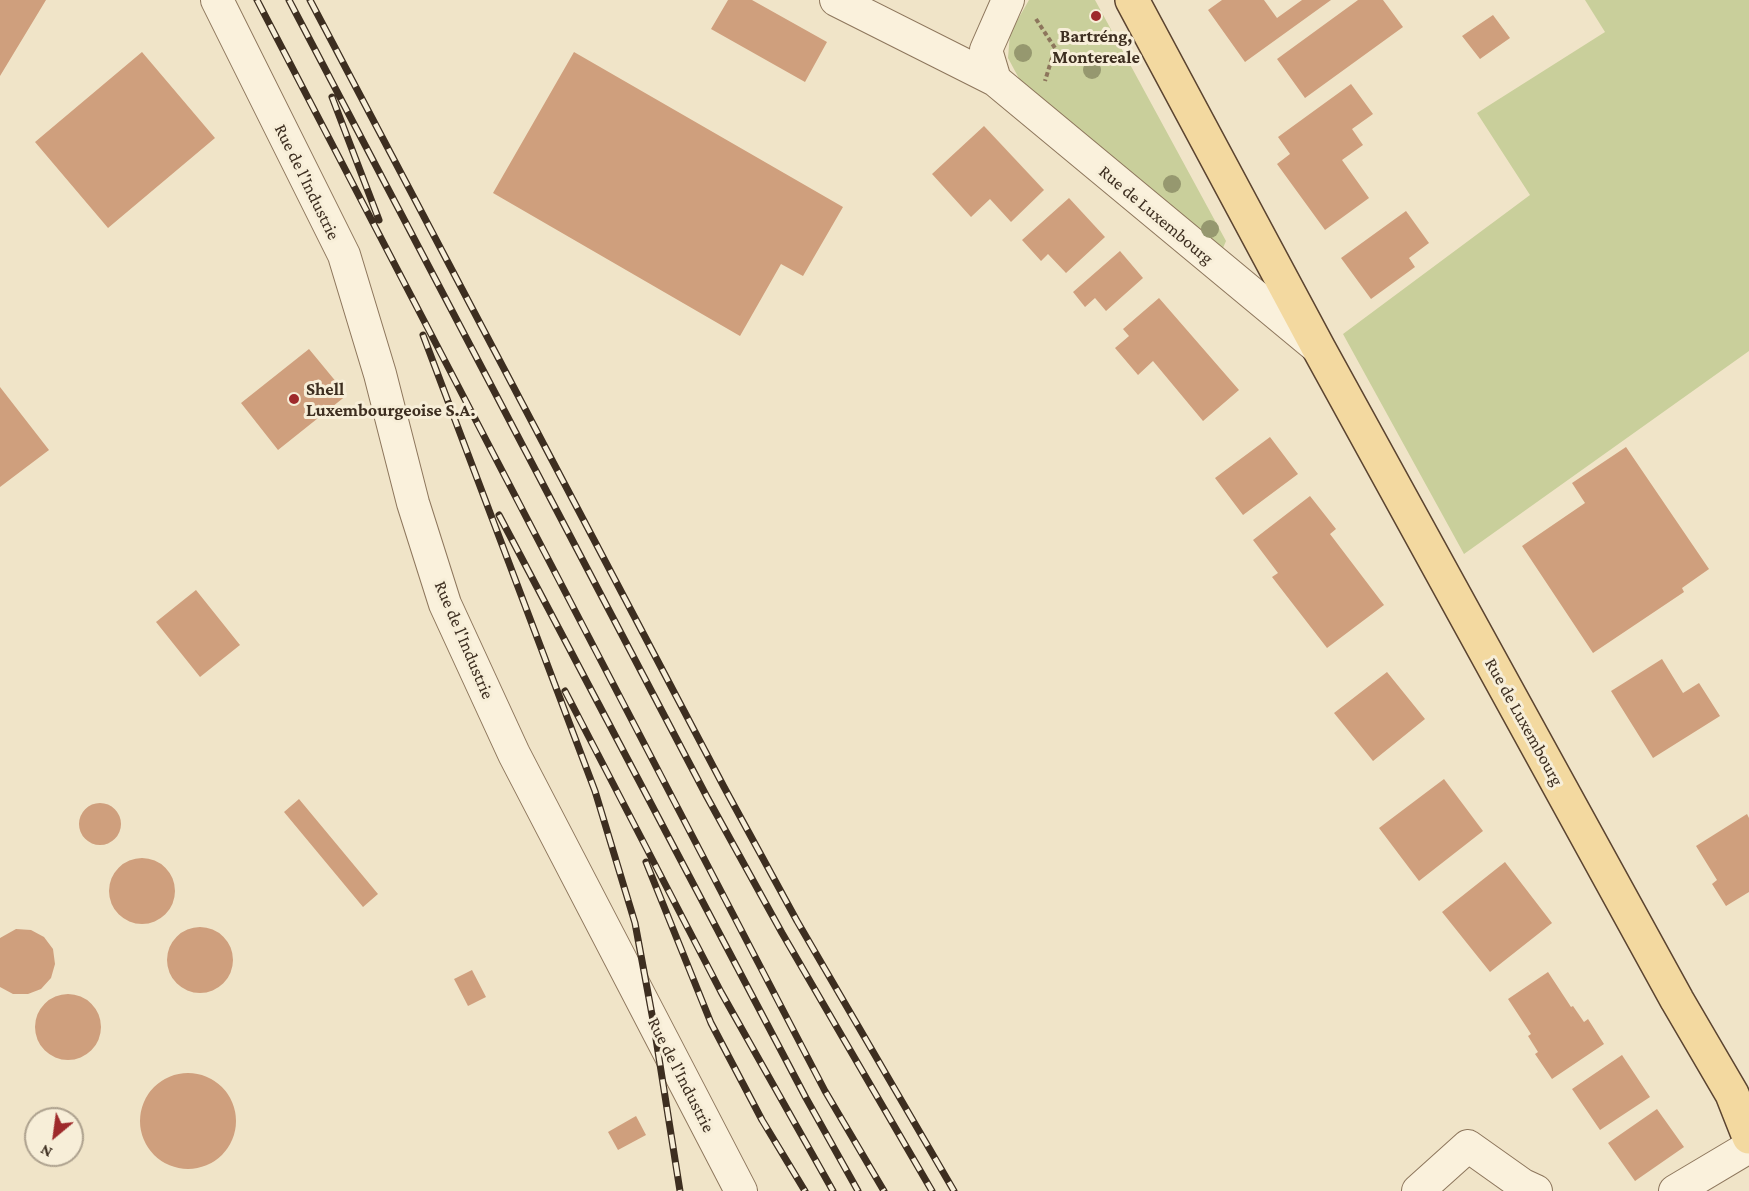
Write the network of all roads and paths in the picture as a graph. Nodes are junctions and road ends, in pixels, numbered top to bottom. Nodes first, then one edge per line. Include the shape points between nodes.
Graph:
1 (217, 0) edge
2 (836, 0) edge
3 (1132, 0) edge
4 (1019, 5) edge
5 (995, 80) junction
6 (1035, 114) junction
7 (1319, 349) junction
8 (1740, 1103) edge
9 (1749, 1137) edge
10 (1749, 1147) edge
11 (1525, 1189) edge
12 (741, 1191) edge
13 (1418, 1191) edge
14 (1675, 1191) edge

1 - 12 street, Rue de l'Industrie via 344,255 445,604 514,754
2 - 5 street, Rue de Luxembourg
3 - 7 main road, Rue de Luxembourg
4 - 5 street via 986,50
4 - 6 path via 1055,48
5 - 6 street, Rue de Luxembourg
6 - 7 street, Rue de Luxembourg
7 - 8 main road, Rue de Luxembourg via 1671,989
8 - 9 main road, Rue de Luxembourg
10 - 14 street
11 - 13 street via 1467,1146

